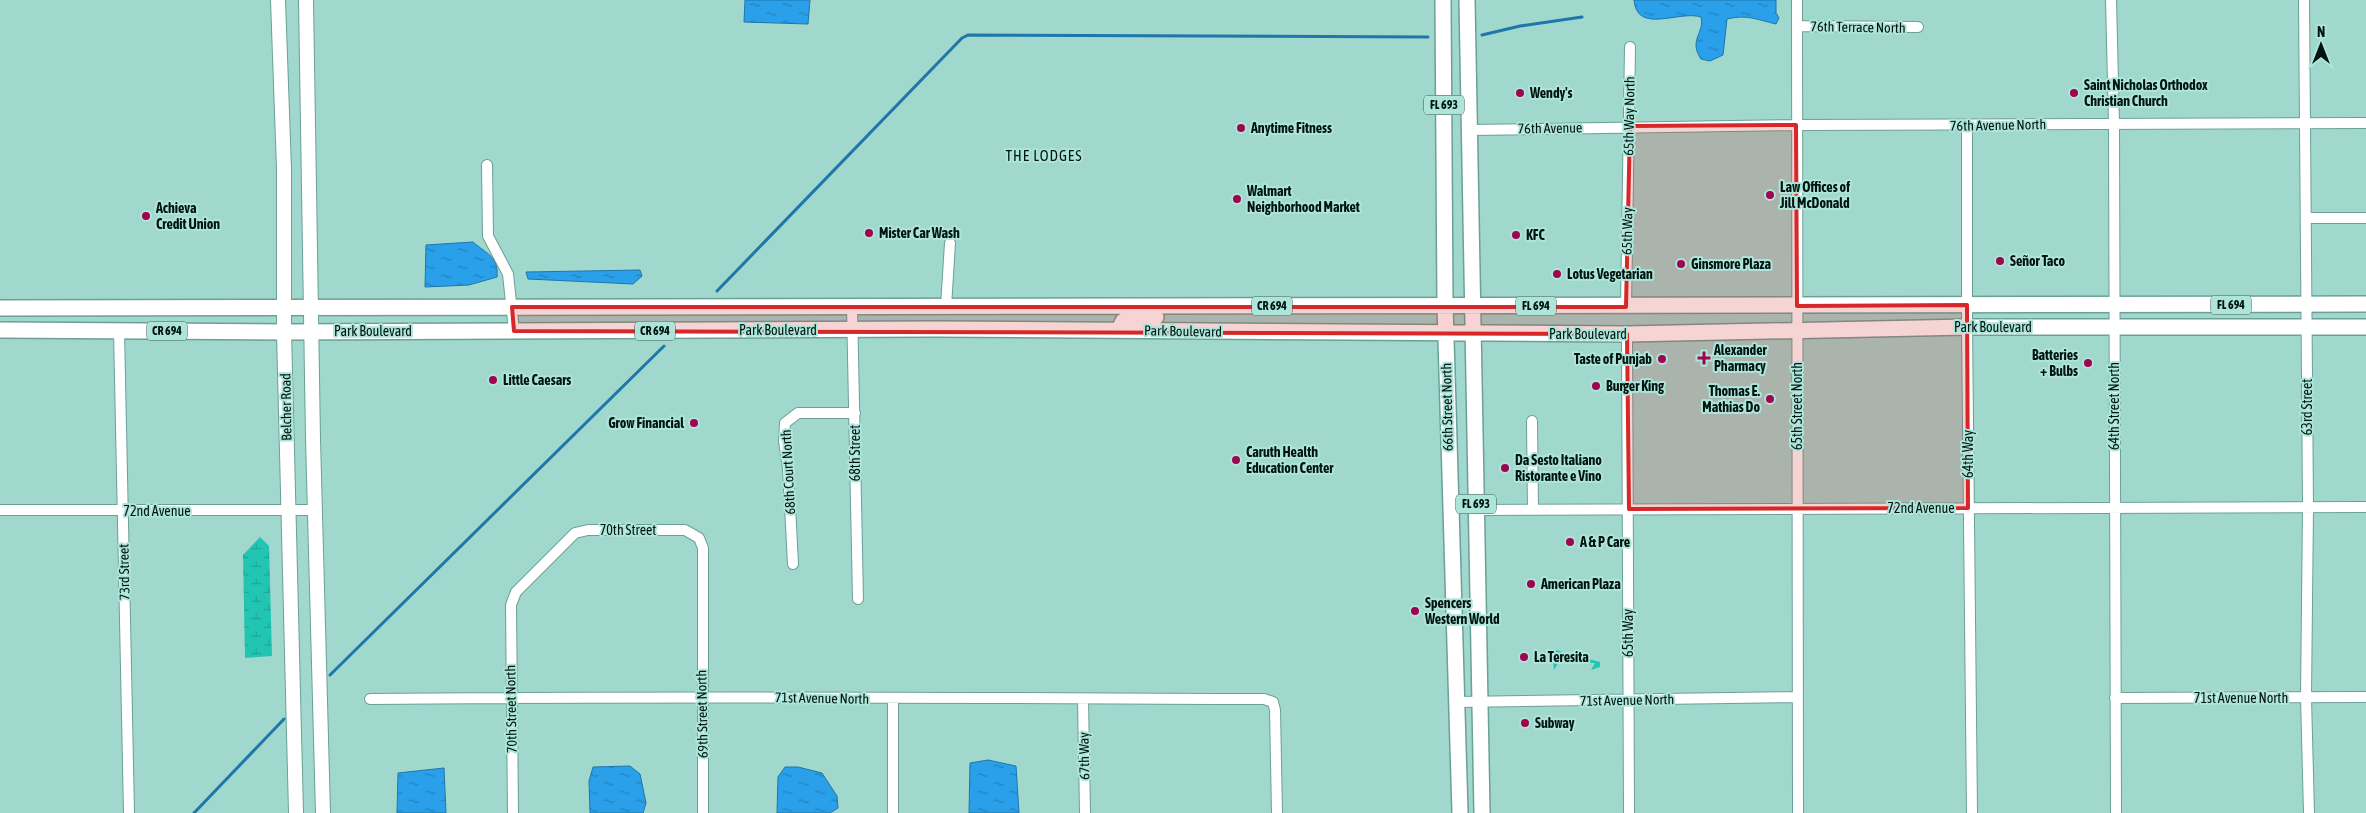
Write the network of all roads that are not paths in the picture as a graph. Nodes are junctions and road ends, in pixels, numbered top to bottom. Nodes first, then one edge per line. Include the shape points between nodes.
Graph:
1 (278, 0) edge
2 (306, 0) edge
3 (1444, 0) edge
4 (1467, 0) edge
5 (1797, 0) edge
6 (2111, 0) edge
7 (2304, 0) edge
8 (1797, 26) junction
9 (1918, 28) dead end
10 (1630, 47) dead end
11 (2114, 123) junction
12 (2366, 123) edge
13 (2305, 124) junction
14 (1796, 125) junction
15 (1630, 126) junction
16 (1967, 126) junction
17 (1470, 130) junction
18 (487, 164) dead end
19 (1627, 185) joint
20 (2306, 218) junction
21 (2366, 218) edge
22 (950, 243) dead end
23 (2306, 304) junction
24 (2366, 304) edge
25 (1445, 305) junction
26 (1967, 305) junction
27 (1472, 306) junction
28 (1797, 306) junction
29 (2114, 306) junction
30 (284, 307) junction
31 (852, 307) junction
32 (946, 307) junction
33 (1192, 307) junction
34 (1626, 307) junction
35 (0, 308) edge
36 (311, 308) junction
37 (512, 308) junction
38 (1967, 327) junction
39 (2307, 327) junction
40 (2366, 327) edge
41 (2115, 328) junction
42 (0, 330) edge
43 (119, 330) junction
44 (853, 330) junction
45 (1119, 330) junction
46 (514, 331) junction
47 (1797, 331) junction
48 (284, 332) junction
49 (311, 332) junction
50 (1446, 333) junction
51 (1472, 334) junction
52 (1627, 334) junction
53 (855, 413) junction
54 (1532, 421) dead end
55 (2308, 507) junction
56 (2366, 507) edge
57 (1968, 508) junction
58 (2114, 508) junction
59 (1629, 509) junction
60 (1797, 509) junction
61 (0, 510) edge
62 (123, 510) junction
63 (315, 510) junction
64 (1476, 510) junction
65 (1534, 510) junction
66 (288, 511) junction
67 (793, 564) dead end
68 (858, 599) dead end
69 (510, 605) joint
70 (702, 614) joint
71 (702, 696) junction
72 (2366, 697) edge
73 (511, 698) junction
74 (1798, 698) junction
75 (2115, 698) junction
76 (2306, 698) junction
77 (370, 699) dead end
78 (893, 699) junction
79 (1083, 699) junction
80 (1628, 700) junction
81 (1457, 702) junction
82 (1480, 702) junction
83 (129, 813) edge
84 (296, 813) edge
85 (323, 813) edge
86 (513, 813) edge
87 (703, 813) edge
88 (893, 813) edge
89 (1085, 813) edge
90 (1277, 813) edge
91 (1460, 813) edge
92 (1482, 813) edge
93 (1629, 813) edge
94 (1798, 813) edge
95 (1972, 813) edge
96 (2116, 813) edge
97 (2308, 813) edge

1 - 30 main road, Belcher Road via 284,169
2 - 36 main road, Belcher Road
3 - 25 main road, 66th Street North / FL 693
4 - 17 main road, 66th Street North / FL 693
5 - 8 street, 65th Street North
6 - 11 street, 64th Street North
7 - 13 street, 63rd Street
8 - 9 street, 76th Terrace North
8 - 14 street, 65th Street North
10 - 15 street, 65th Way North
11 - 13 street, 76th Avenue North
11 - 16 street, 76th Avenue North
11 - 29 street, 64th Street North
12 - 13 street, 76th Avenue North
13 - 20 street, 63rd Street
14 - 15 street, 76th Avenue North
14 - 16 street, 76th Avenue North
14 - 28 street, 65th Street North
15 - 17 street, 76th Avenue
15 - 19 street, 65th Way North
16 - 26 street, 64th Way
17 - 27 main road, 66th Street North / FL 693
18 - 37 street via 488,236 508,274
19 - 34 street, 65th Way
20 - 21 street
20 - 23 street, 63rd Street
22 - 32 street
23 - 24 main road, Park Boulevard / FL 694
23 - 29 main road, Park Boulevard / FL 694
23 - 39 street, 63rd Street
25 - 27 main road, Park Boulevard / FL 694
25 - 33 main road, Park Boulevard / CR 694
25 - 50 main road, 66th Street North / FL 693
26 - 28 main road, Park Boulevard / FL 694
26 - 29 main road, Park Boulevard / FL 694
26 - 38 street, 64th Way
27 - 34 main road, Park Boulevard / FL 694
27 - 51 main road, 66th Street North / FL 693
28 - 34 main road, Park Boulevard / FL 694
28 - 47 street, 65th Street North
29 - 41 street, 64th Street North
30 - 35 main road, Park Boulevard / CR 694
30 - 36 main road, Park Boulevard / CR 694
30 - 48 main road, Belcher Road
31 - 32 main road, Park Boulevard / CR 694
31 - 37 main road, Park Boulevard / CR 694
31 - 44 street, 68th Street
32 - 33 main road, Park Boulevard / CR 694
33 - 45 main road via 1174,317 1137,317 1123,321
36 - 37 main road, Park Boulevard / CR 694
36 - 49 main road, Belcher Road
37 - 46 street
38 - 41 main road, Park Boulevard / FL 694
38 - 47 main road, Park Boulevard / FL 694
38 - 57 street, 64th Way
39 - 40 main road, Park Boulevard / FL 694
39 - 41 main road, Park Boulevard / FL 694
39 - 55 street, 63rd Street
41 - 58 street, 64th Street North
42 - 43 main road, Park Boulevard / CR 694
43 - 48 main road, Park Boulevard / CR 694
43 - 62 street, 73rd Street
44 - 45 main road, Park Boulevard / CR 694
44 - 46 main road, Park Boulevard / CR 694
44 - 53 street, 68th Street
45 - 50 main road, Park Boulevard / CR 694
46 - 49 main road, Park Boulevard / CR 694
47 - 52 main road, Park Boulevard / FL 694
47 - 60 street, 65th Street North
48 - 49 main road, Park Boulevard / CR 694
48 - 66 main road, Belcher Road
49 - 63 main road, Belcher Road
50 - 51 main road, Park Boulevard / FL 694
50 - 81 main road, 66th Street North / FL 693
51 - 52 main road, Park Boulevard / FL 694
51 - 64 main road, 66th Street North / FL 693
52 - 59 street, 65th Way
53 - 67 street, 68th Court North via 798,413 785,423
53 - 68 street, 68th Street
54 - 65 street
55 - 56 street, 72nd Avenue
55 - 58 street, 72nd Avenue
55 - 76 street, 63rd Street
57 - 58 street, 72nd Avenue
57 - 60 street, 72nd Avenue
57 - 95 street, 64th Way
58 - 75 street, 64th Street North
59 - 60 street, 72nd Avenue
59 - 65 street, 72nd Avenue
59 - 80 street, 65th Way
60 - 74 street, 65th Street North
61 - 62 street, 72nd Avenue
62 - 66 street, 72nd Avenue
62 - 83 street, 73rd Street
63 - 66 street, 72nd Avenue
63 - 85 main road, Belcher Road
64 - 65 street, 72nd Avenue
64 - 82 main road, 66th Street North / FL 693
66 - 84 main road, Belcher Road
69 - 70 street, 70th Street via 516,592 575,533 588,530 685,530 698,538 703,548
69 - 73 street, 70th Street North
70 - 71 street, 69th Street North
71 - 73 street, 71st Avenue North
71 - 78 street, 71st Avenue North
71 - 87 street, 69th Street North
72 - 76 street, 71st Avenue North
73 - 77 street, 71st Avenue North
73 - 86 street, 70th Street North
74 - 80 street, 71st Avenue North
74 - 94 street, 65th Street North
75 - 76 street, 71st Avenue North
75 - 96 street, 64th Street North
76 - 97 street, 63rd Street
78 - 79 street, 71st Avenue North
78 - 88 street
79 - 89 street, 67th Way
79 - 90 street, 71st Avenue North via 1264,699 1273,702
80 - 82 street, 71st Avenue North
80 - 93 street, 65th Way
81 - 82 street, 71st Avenue North
81 - 91 main road, 66th Street North / FL 693
82 - 92 main road, 66th Street North / FL 693

